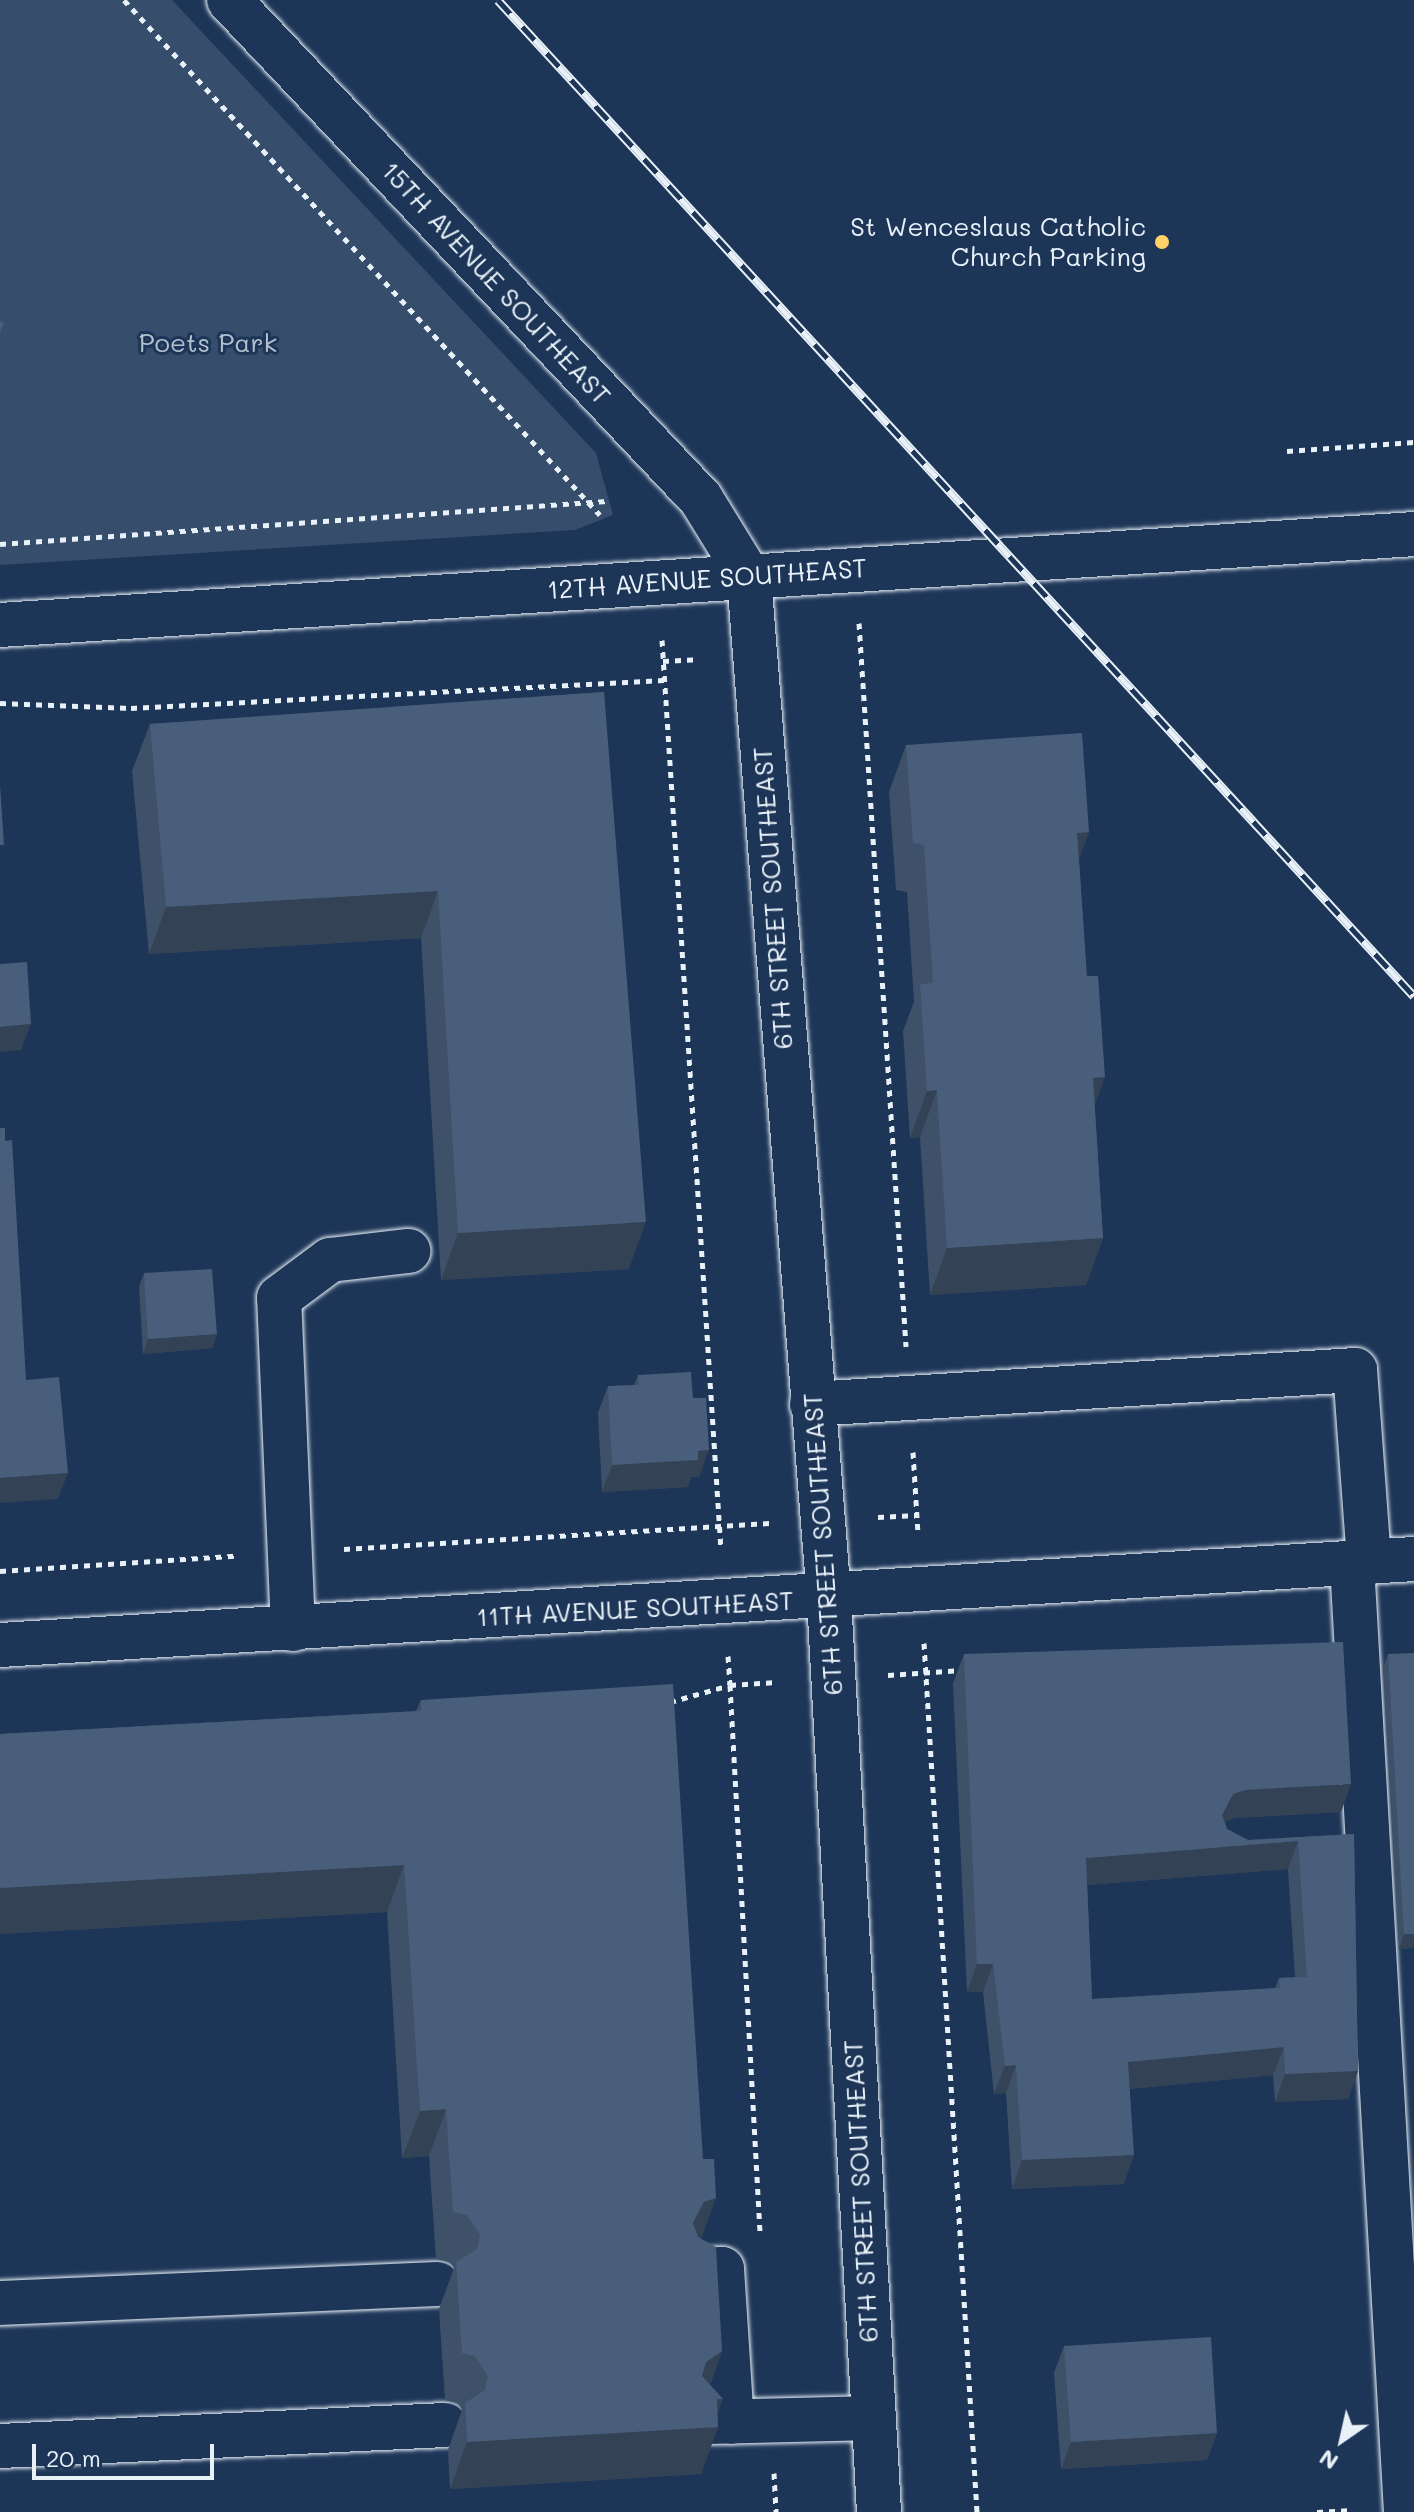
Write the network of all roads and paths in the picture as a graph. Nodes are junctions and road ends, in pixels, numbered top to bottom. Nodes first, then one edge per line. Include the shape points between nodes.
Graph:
1 (124, 0) edge
2 (229, 0) edge
3 (1414, 442) edge
4 (1287, 451) dead end
5 (606, 501) dead end
6 (589, 503) junction
7 (600, 515) dead end
8 (1414, 534) edge
9 (0, 544) edge
10 (749, 577) junction
11 (859, 623) dead end
12 (0, 625) edge
13 (662, 640) dead end
14 (697, 659) dead end
15 (663, 661) junction
16 (664, 680) junction
17 (0, 703) edge
18 (408, 1251) dead end
19 (910, 1398) junction
20 (812, 1404) junction
21 (917, 1515) junction
22 (867, 1518) dead end
23 (772, 1523) dead end
24 (720, 1526) junction
25 (919, 1551) dead end
26 (290, 1553) junction
27 (722, 1555) dead end
28 (1414, 1559) edge
29 (1361, 1563) junction
30 (0, 1571) edge
31 (829, 1598) junction
32 (293, 1629) junction
33 (924, 1640) dead end
34 (0, 1645) edge
35 (727, 1647) dead end
36 (974, 1670) edge
37 (926, 1673) junction
38 (875, 1676) dead end
39 (776, 1682) dead end
40 (730, 1685) junction
41 (653, 1707) edge
42 (1367, 1836) junction
43 (1324, 1838) edge
44 (761, 2247) dead end
45 (701, 2270) edge
46 (438, 2284) dead end
47 (0, 2303) edge
48 (874, 2418) junction
49 (738, 2421) junction
50 (446, 2425) dead end
51 (0, 2446) edge
52 (776, 2512) edge
53 (879, 2512) edge
54 (977, 2512) edge
55 (1406, 2512) edge

1 - 6 path
2 - 10 street, 15TH AVENUE SOUTHEAST via 701,499
3 - 4 path
5 - 6 path
6 - 7 path
6 - 9 path
8 - 10 street, 12TH AVENUE SOUTHEAST
10 - 12 street, 12TH AVENUE SOUTHEAST
10 - 20 street, 6TH STREET SOUTHEAST
11 - 19 path
13 - 15 path
14 - 15 path
15 - 16 path
16 - 17 path via 131,708
16 - 24 path
18 - 26 street via 330,1260 279,1298
19 - 20 street
19 - 21 path
19 - 29 street via 1355,1370
20 - 31 street, 6TH STREET SOUTHEAST
21 - 22 path
21 - 25 path
23 - 24 path
24 - 26 path
24 - 27 path
26 - 30 path
26 - 32 street
28 - 29 street, 11TH AVENUE SOUTHEAST
29 - 31 street, 11TH AVENUE SOUTHEAST
29 - 42 street
31 - 32 street, 11TH AVENUE SOUTHEAST
31 - 48 street, 6TH STREET SOUTHEAST
32 - 34 street, 11TH AVENUE SOUTHEAST
33 - 37 path
35 - 40 path
36 - 37 path
37 - 38 path
37 - 54 path
39 - 40 path
40 - 41 path
40 - 44 path
42 - 43 street
42 - 55 street
45 - 49 street via 722,2269
46 - 47 street
48 - 49 street
48 - 53 street, 6TH STREET SOUTHEAST
49 - 52 path
50 - 51 street

